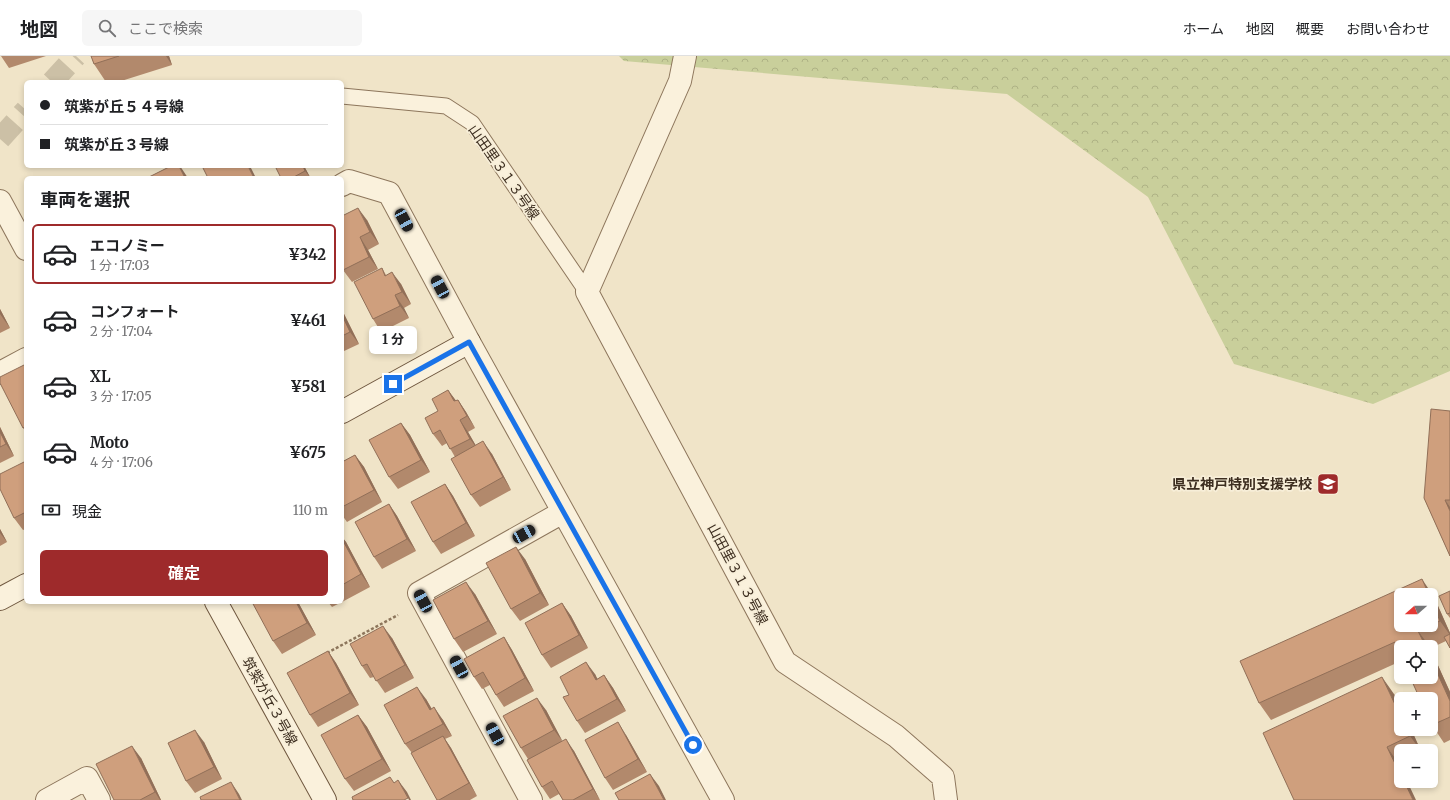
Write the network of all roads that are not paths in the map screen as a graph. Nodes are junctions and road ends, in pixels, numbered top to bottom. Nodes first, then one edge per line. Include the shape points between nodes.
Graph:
1 (685, 56) edge
2 (344, 96) edge
3 (344, 184) edge
4 (0, 201) edge
5 (24, 245) edge
6 (587, 292) junction
7 (469, 342) junction
8 (24, 360) edge
9 (0, 373) edge
10 (344, 411) edge
11 (563, 512) junction
12 (24, 586) edge
13 (0, 599) edge
14 (217, 604) edge
15 (47, 800) edge
16 (99, 800) edge
17 (324, 800) edge
18 (531, 800) edge
19 (723, 800) edge
20 (946, 800) edge

1 - 6 street via 680,81
2 - 6 lane, 山田里３１３号線 via 446,106 472,123
3 - 7 street via 349,181 390,193
4 - 5 street
6 - 20 street, 山田里３１３号線 via 785,662 896,736 943,777
7 - 10 street
7 - 11 street
8 - 9 street
11 - 18 street via 418,593
11 - 19 street
12 - 13 street
14 - 17 street, 筑紫が丘３号線
15 - 16 street via 87,778

